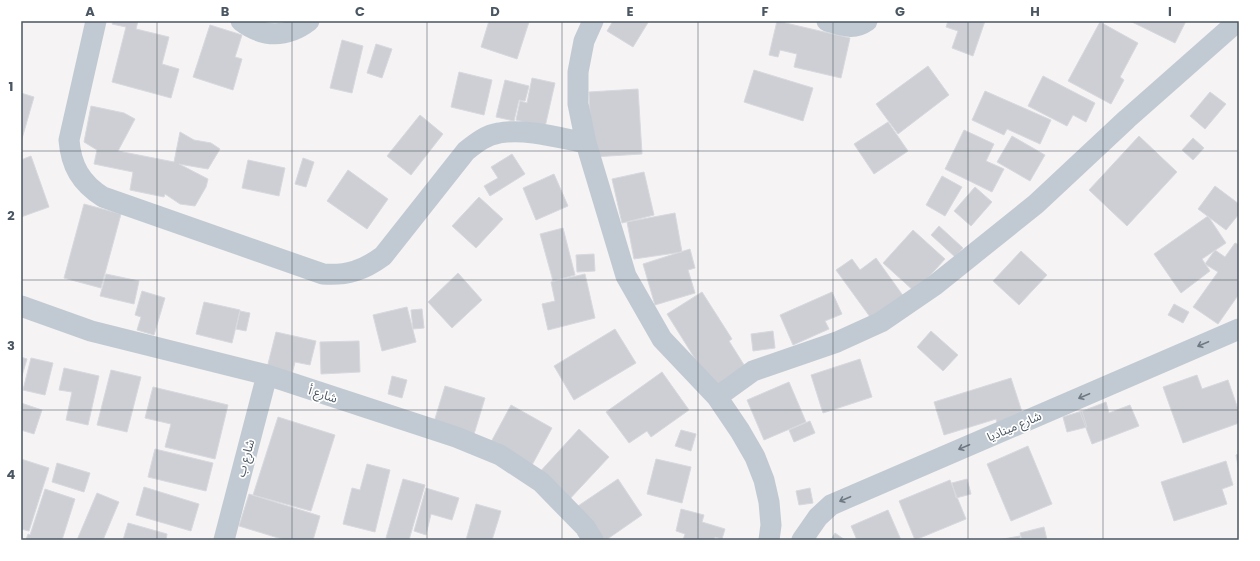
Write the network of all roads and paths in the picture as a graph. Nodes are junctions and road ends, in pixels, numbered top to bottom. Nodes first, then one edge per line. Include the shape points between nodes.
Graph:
1 (96, 21) edge
2 (240, 21) edge
3 (309, 21) edge
4 (593, 21) edge
5 (827, 21) edge
6 (867, 21) edge
7 (1238, 21) edge
8 (586, 142) junction
9 (21, 306) edge
10 (1239, 329) edge
11 (267, 375) junction
12 (717, 397) junction
13 (224, 540) edge
14 (593, 540) edge
15 (769, 540) edge
16 (802, 540) edge

1 - 8 street via 70,140 70,154 82,180 91,190 103,197 323,274 355,272 383,256 466,151 480,140 498,133 518,131
2 - 3 street via 254,30 269,34 285,34
4 - 8 street via 584,41 578,72 578,104
5 - 6 street via 851,28
7 - 12 street via 1036,204 935,286 881,322 837,342 753,371
8 - 12 street via 626,276 662,339
9 - 11 street, شارع أ via 91,331
10 -> 16 street, شارع ميناديا via 831,505 818,517
11 - 13 street, شارع ب
11 - 14 street, شارع أ via 456,437 500,455 541,482 585,527
12 - 15 street via 740,431 764,480 771,525

